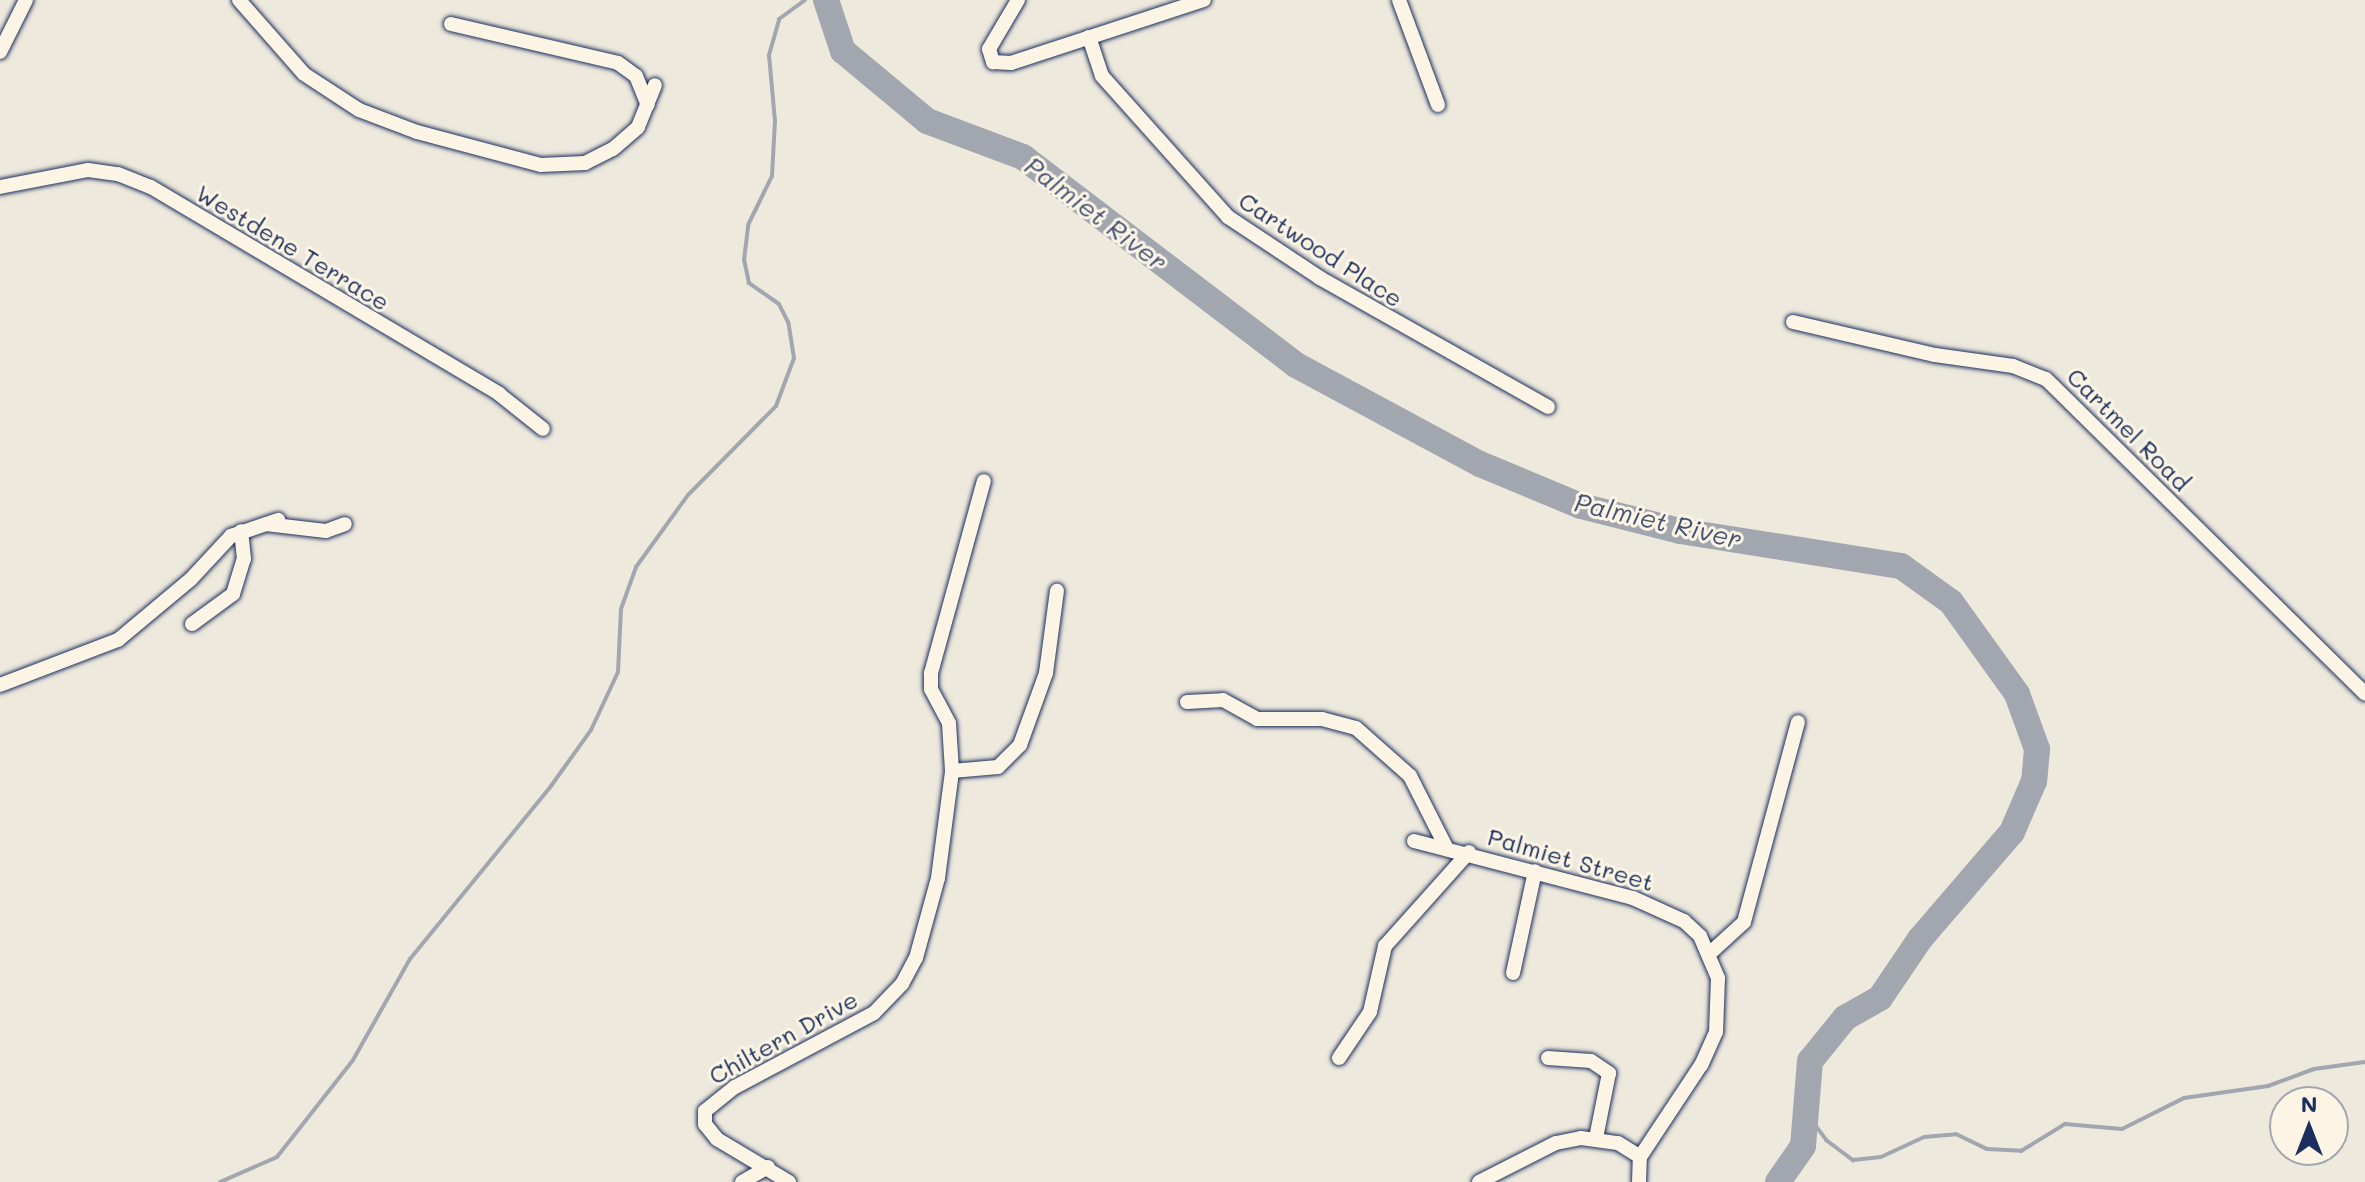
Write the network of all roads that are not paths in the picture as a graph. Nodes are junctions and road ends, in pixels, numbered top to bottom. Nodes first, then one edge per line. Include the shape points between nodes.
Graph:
1 (26, 0) edge
2 (239, 0) edge
3 (1018, 0) edge
4 (1204, 0) edge
5 (1399, 0) edge
6 (451, 24) dead end
7 (1089, 37) junction
8 (0, 52) edge
9 (655, 85) dead end
10 (648, 105) junction
11 (1438, 105) dead end
12 (0, 187) edge
13 (1793, 322) dead end
14 (1548, 407) dead end
15 (543, 429) dead end
16 (984, 481) dead end
17 (345, 524) dead end
18 (241, 531) junction
19 (1057, 591) dead end
20 (192, 624) dead end
21 (0, 685) edge
22 (2365, 694) edge
23 (1187, 702) dead end
24 (1798, 722) dead end
25 (952, 771) junction
26 (1414, 841) dead end
27 (1446, 847) junction
28 (1469, 852) junction
29 (1535, 871) junction
30 (1709, 954) junction
31 (1513, 973) dead end
32 (1339, 1058) dead end
33 (1548, 1058) dead end
34 (1596, 1138) junction
35 (1640, 1157) junction
36 (768, 1167) junction
37 (742, 1182) edge
38 (789, 1182) edge
39 (1479, 1182) edge
40 (1639, 1182) edge

1 - 8 street
2 - 10 street via 304,74 359,110 522,161 571,166 598,158 638,127
3 - 7 street via 989,49 993,62 1011,63
4 - 7 street
5 - 11 street
6 - 10 street via 618,63 636,76
7 - 14 street, Cartwood Place via 1102,76 1228,217 1355,300
9 - 10 street
12 - 15 street, Westdene Terrace via 88,170 151,187 499,394
13 - 22 street, Cartmel Road via 1935,355 2013,366 2046,379
16 - 25 street, Chiltern Drive via 931,673 931,689 949,723
17 - 18 street via 326,531 272,522
18 - 20 street via 244,559 233,594
18 - 21 street via 118,640
19 - 25 street via 1046,673 1020,745 998,767
23 - 27 street via 1223,700 1257,719 1322,719 1356,728 1410,776
24 - 30 street via 1744,922
25 - 36 street, Chiltern Drive via 938,878 916,958 902,984 858,1024 735,1087 705,1111 705,1124 717,1139
26 - 27 street, Palmiet Street
27 - 28 street, Palmiet Street
28 - 29 street, Palmiet Street
28 - 32 street via 1385,946 1370,1012
29 - 30 street, Palmiet Street via 1659,907 1684,921
29 - 31 street
30 - 35 street, Palmiet Street via 1718,978 1716,1032 1701,1065
33 - 34 street via 1591,1061 1609,1073
34 - 35 street via 1630,1147
34 - 39 street via 1556,1143
35 - 40 street
36 - 37 street
36 - 38 street, Chiltern Drive

